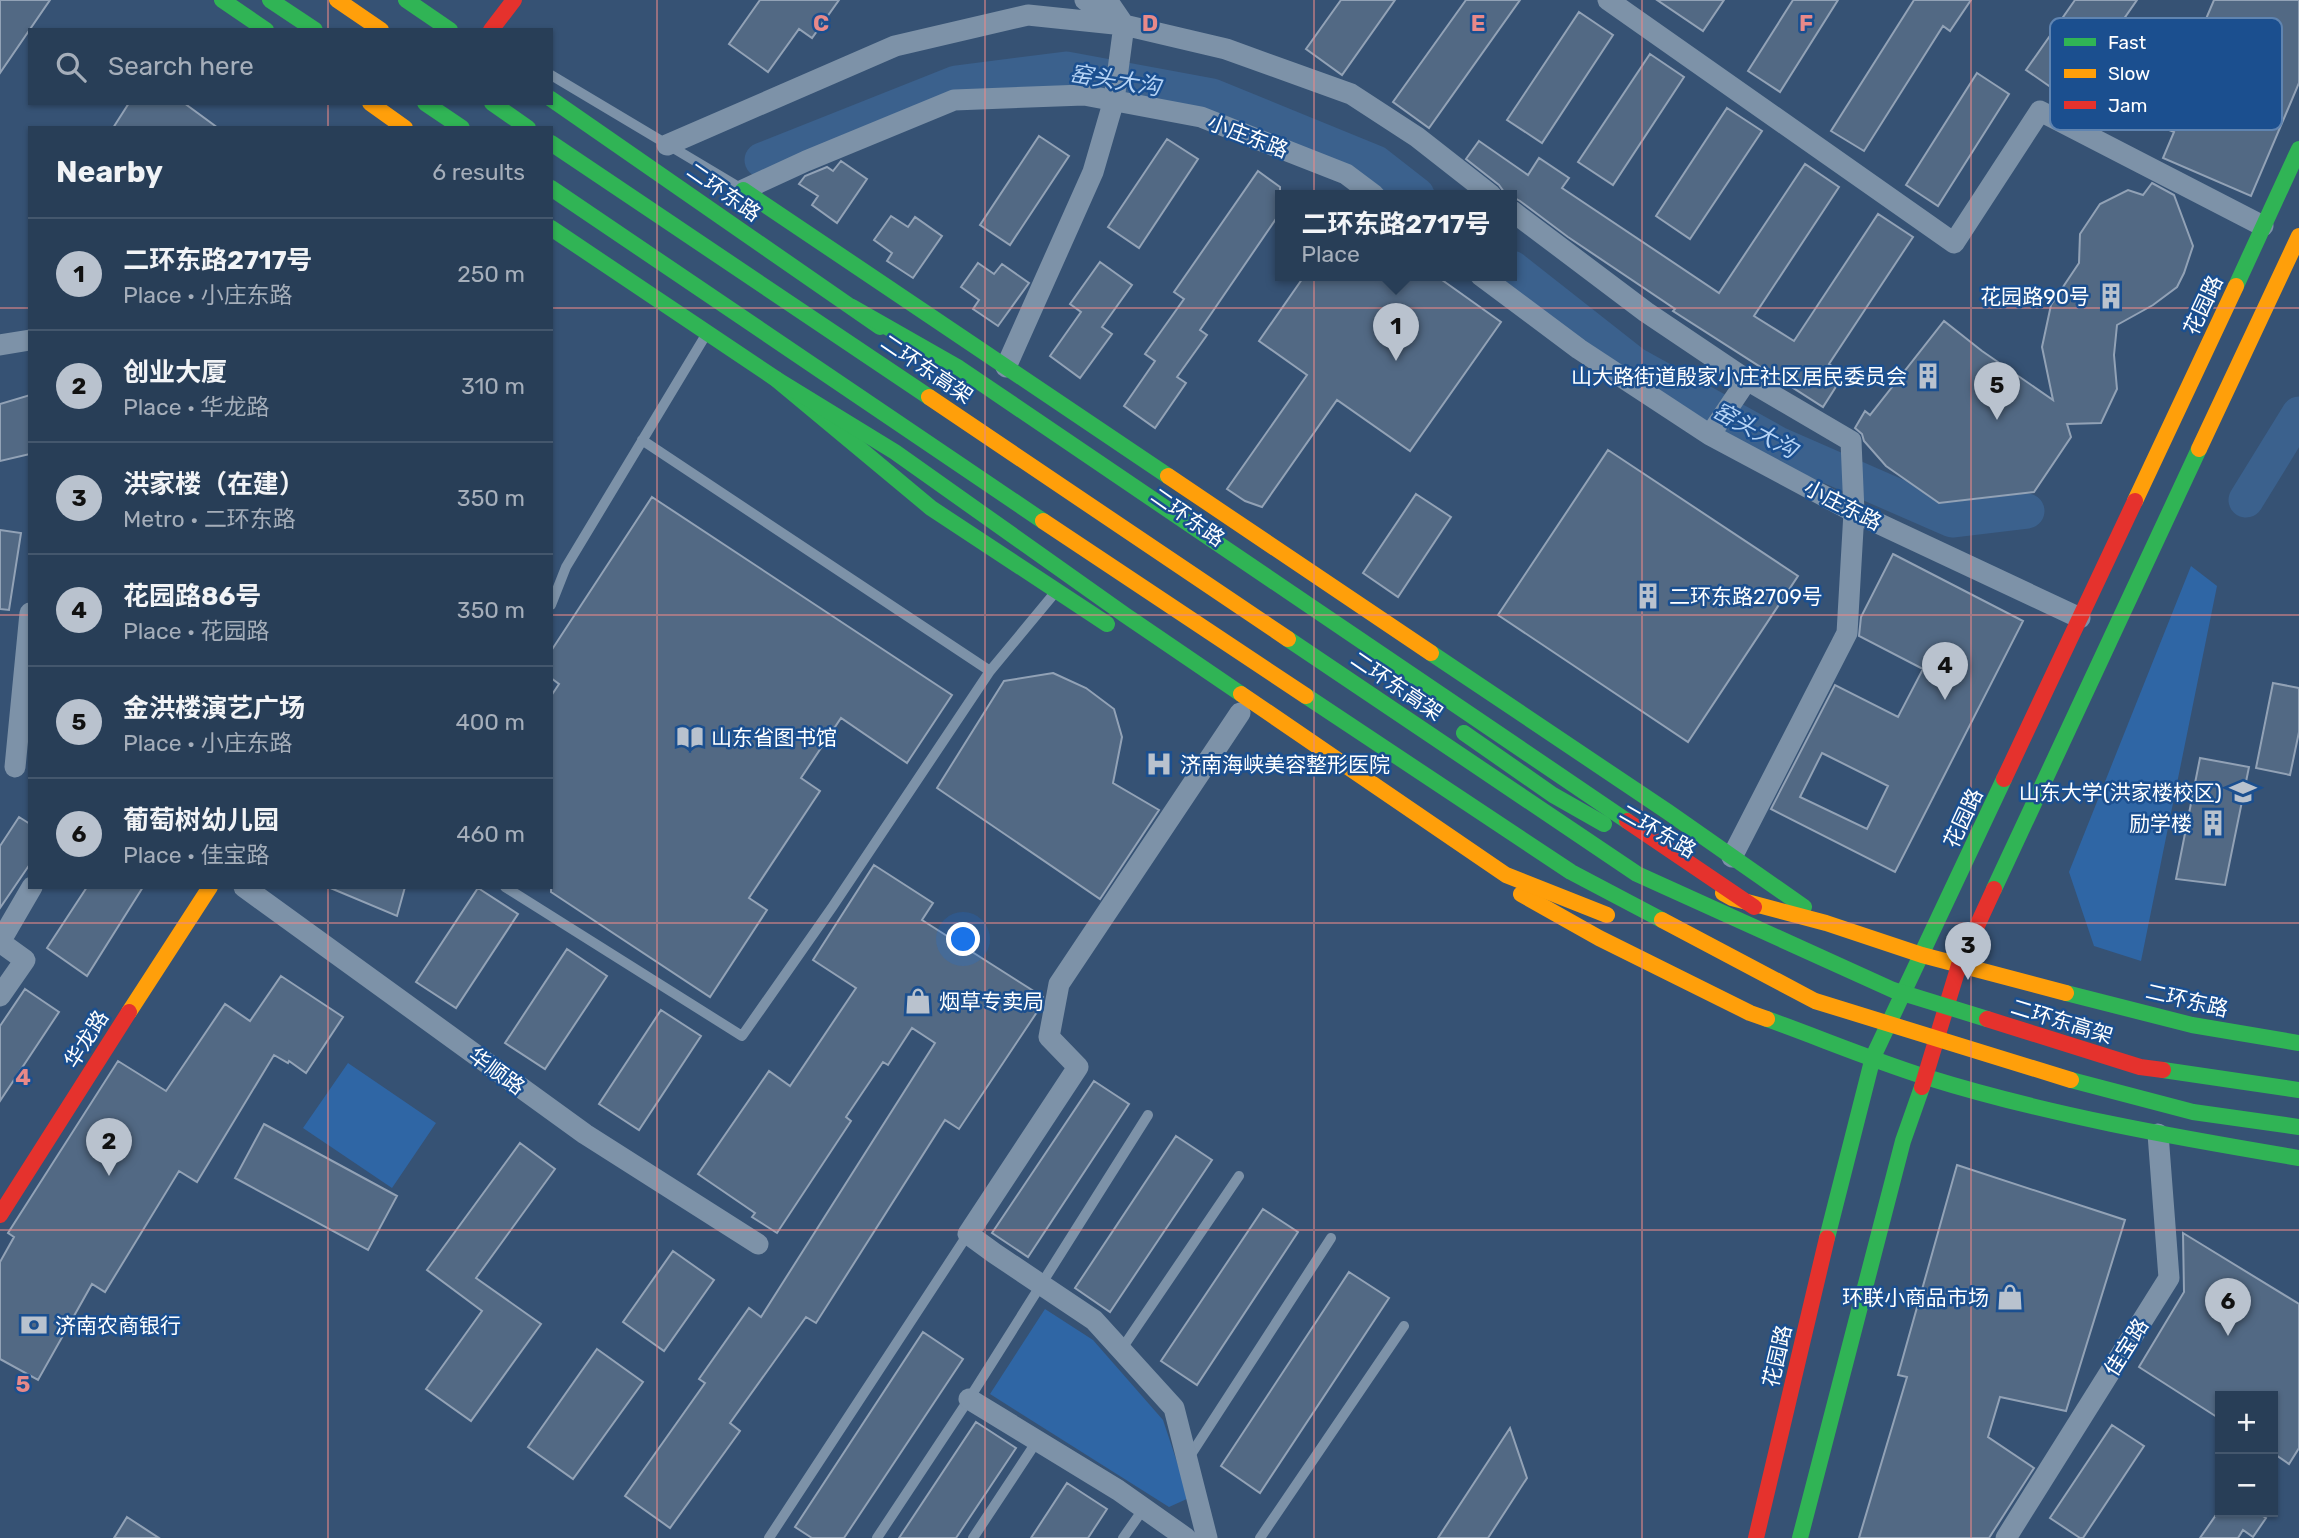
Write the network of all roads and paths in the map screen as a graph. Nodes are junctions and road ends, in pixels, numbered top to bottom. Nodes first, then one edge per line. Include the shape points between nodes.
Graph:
1 (222, 0) edge
2 (270, 0) edge
3 (337, 0) edge
4 (406, 0) edge
5 (505, 0) edge
6 (514, 0) edge
7 (1085, 0) edge
8 (1107, 0) edge
9 (1608, 0) edge
10 (1124, 25) junction
11 (264, 28) edge
12 (311, 28) edge
13 (379, 28) edge
14 (447, 28) edge
15 (488, 28) edge
16 (491, 28) edge
17 (553, 76) edge
18 (553, 100) edge
19 (1114, 100) junction
20 (373, 105) edge
21 (428, 105) edge
22 (460, 105) edge
23 (495, 105) edge
24 (2050, 116) edge
25 (402, 126) edge
26 (454, 126) edge
27 (459, 126) edge
28 (525, 126) edge
29 (2077, 130) edge
30 (553, 144) edge
31 (667, 145) junction
32 (2299, 149) edge
33 (553, 189) edge
34 (743, 190) junction
35 (1367, 190) edge
36 (1485, 190) edge
37 (756, 213) dead end
38 (1517, 215) edge
39 (2263, 226) junction
40 (553, 229) edge
41 (770, 236) dead end
42 (2299, 236) edge
43 (783, 259) junction
44 (1488, 281) edge
45 (852, 307) junction
46 (708, 333) junction
47 (28, 340) edge
48 (0, 345) edge
49 (1006, 368) junction
50 (776, 379) junction
51 (1741, 388) junction
52 (1713, 431) junction
53 (642, 440) junction
54 (1854, 512) junction
55 (1188, 543) dead end
56 (1057, 590) junction
57 (553, 600) edge
58 (2080, 618) junction
59 (28, 634) edge
60 (1125, 636) dead end
61 (990, 671) junction
62 (1239, 713) dead end
63 (1451, 724) dead end
64 (1273, 735) dead end
65 (15, 767) edge
66 (1390, 776) dead end
67 (2026, 776) junction
68 (1732, 857) junction
69 (1515, 860) dead end
70 (31, 889) edge
71 (209, 889) edge
72 (247, 889) edge
73 (508, 889) edge
74 (1826, 923) junction
75 (1656, 935) dead end
76 (1709, 946) junction
77 (1922, 955) junction
78 (1959, 965) junction
79 (1842, 967) junction
80 (0, 996) edge
81 (1780, 1007) dead end
82 (2299, 1043) edge
83 (1873, 1057) junction
84 (1926, 1077) junction
85 (2299, 1090) edge
86 (1148, 1115) dead end
87 (2299, 1127) edge
88 (2158, 1134) junction
89 (2299, 1158) edge
90 (1239, 1176) dead end
91 (0, 1215) edge
92 (968, 1234) junction
93 (1331, 1238) dead end
94 (758, 1244) dead end
95 (1041, 1284) junction
96 (1404, 1326) dead end
97 (1121, 1350) junction
98 (969, 1399) junction
99 (1037, 1441) junction
100 (1188, 1459) junction
101 (1144, 1508) junction
102 (769, 1538) edge
103 (877, 1538) edge
104 (974, 1538) edge
105 (1123, 1538) edge
106 (1186, 1538) edge
107 (1207, 1538) edge
108 (1260, 1538) edge
109 (1756, 1538) edge
110 (1800, 1538) edge
111 (2006, 1538) edge

1 - 11 main road
2 - 12 main road
3 - 13 main road
4 - 14 main road
5 - 15 main road
6 - 16 main road
7 - 10 street
8 - 10 street
9 - 24 street via 1954,243 2040,111
10 - 19 street
10 - 31 street via 1028,15 895,46
10 - 36 street via 1226,49 1351,94
17 - 31 lane
18 - 43 main road, 二环东路
19 - 34 street, 小庄东路 via 1084,94 954,100
19 - 35 street, 小庄东路 via 1201,117 1346,174
19 - 49 street via 1093,172
20 - 25 main road
21 - 27 main road, bridge
22 - 26 main road
23 - 28 main road
29 - 39 street
30 - 79 main road, 二环东高架, bridge via 1637,874
31 - 34 lane
32 - 39 main road, 花园路
33 - 76 main road, bridge via 1571,872
34 - 37 lane
34 - 49 main road, 二环东路
38 - 51 street
39 - 58 main road, 花园路
40 - 46 main road
41 - 43 lane
42 - 67 main road, 花园路
43 - 45 main road, 二环东路
44 - 52 street, 小庄东路 via 1579,349
45 - 55 main road, 二环东路
45 - 79 main road, bridge via 959,368
46 - 50 main road
46 - 53 lane
47 - 48 street
49 - 68 main road, 二环东路
50 - 56 main road via 932,508
50 - 66 main road via 857,414
50 - 69 main road, bridge via 895,452 1506,875 1621,921
51 - 52 street
51 - 54 street via 1851,441
52 - 54 street, 小庄东路
53 - 57 lane via 566,567
53 - 61 lane
54 - 58 street, 小庄东路
54 - 68 street via 1847,633
56 - 60 main road
56 - 61 lane
58 - 67 main road, 花园路
59 - 65 street
61 - 73 lane via 742,1036
62 - 92 street via 1059,984 1049,1037 1078,1067
63 - 74 main road, 二环东路 via 1553,795 1732,898
64 - 83 main road via 1458,859 1599,938 1749,1013
67 - 77 main road, 花园路
67 - 78 main road, 花园路
68 - 74 main road, 二环东路
70 - 80 street via 0,942 25,960
71 - 91 main road, 华龙路
72 - 94 street, 华顺路 via 585,1134
74 - 77 main road, 二环东路
75 - 76 main road
76 - 87 main road, bridge via 1815,1001 2061,1078 2193,1112
77 - 78 main road, 二环东路
77 - 83 main road, 花园路
78 - 82 main road, 二环东路 via 2192,1025
78 - 84 main road, 花园路
79 - 85 main road, 二环东高架, bridge via 1893,990 2140,1067
81 - 83 main road
83 - 84 main road
83 - 109 main road, 花园路
84 - 88 main road
84 - 110 main road, 花园路 via 1903,1141
86 - 95 lane
88 - 89 main road
88 - 111 street, 佳宝路 via 2169,1278
90 - 97 lane
92 - 95 street
92 - 102 lane
93 - 100 lane
95 - 97 street via 1094,1320
95 - 98 lane
96 - 108 lane
97 - 100 street via 1174,1408
98 - 99 street
98 - 103 lane
99 - 101 street
99 - 104 lane
100 - 107 street
101 - 105 lane
101 - 106 street

